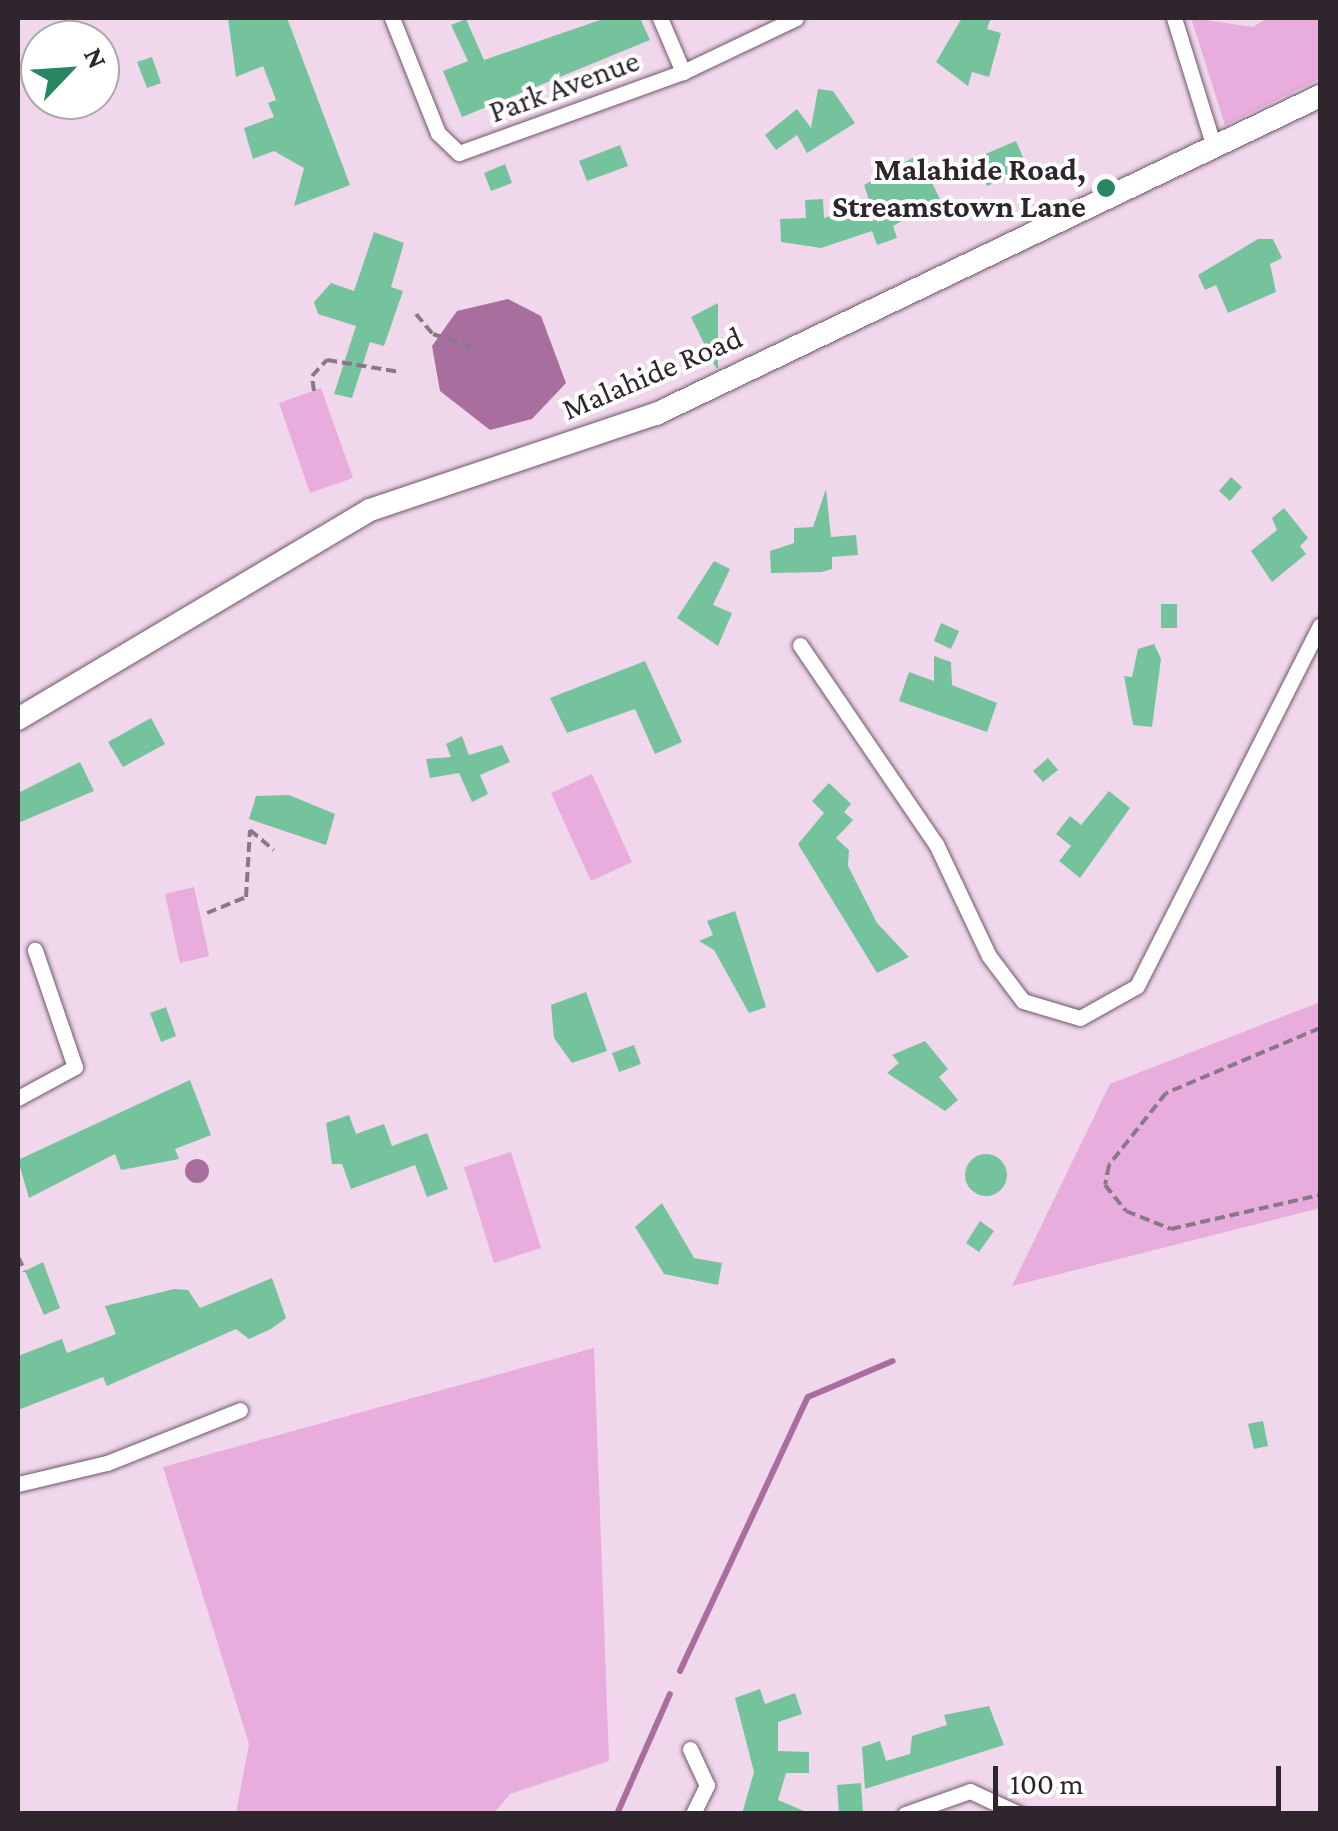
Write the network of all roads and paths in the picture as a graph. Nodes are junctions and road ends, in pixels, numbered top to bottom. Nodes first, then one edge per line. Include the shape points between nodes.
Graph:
1 (392, 18) edge
2 (660, 18) edge
3 (796, 18) edge
4 (1174, 18) edge
5 (683, 72) junction
6 (1320, 96) edge
7 (1214, 147) junction
8 (416, 314) dead end
9 (476, 349) dead end
10 (400, 372) dead end
11 (314, 390) dead end
12 (1320, 626) edge
13 (800, 645) dead end
14 (18, 719) edge
15 (274, 850) dead end
16 (206, 913) dead end
17 (35, 950) dead end
18 (1320, 1028) edge
19 (18, 1098) edge
20 (1320, 1195) edge
21 (18, 1257) edge
22 (25, 1270) dead end
23 (240, 1410) dead end
24 (18, 1484) edge
25 (690, 1749) dead end
26 (693, 1814) edge
27 (905, 1814) edge
28 (1019, 1814) edge

1 - 5 street, Park Avenue via 438,132 459,154
2 - 5 street
3 - 5 street, Park Avenue
4 - 7 street
6 - 7 main road, Malahide Road
7 - 14 main road, Malahide Road via 656,414 370,510
8 - 9 path via 432,334
10 - 11 path via 327,360 312,376
12 - 13 street via 1136,986 1080,1018 1023,1001 1000,971 936,844
15 - 16 path via 250,830 246,897
17 - 19 street via 75,1066
18 - 20 path via 1166,1093 1109,1165 1105,1185 1126,1211 1170,1229
21 - 22 path
23 - 24 street via 108,1462
25 - 26 street via 707,1785
27 - 28 street via 970,1791

